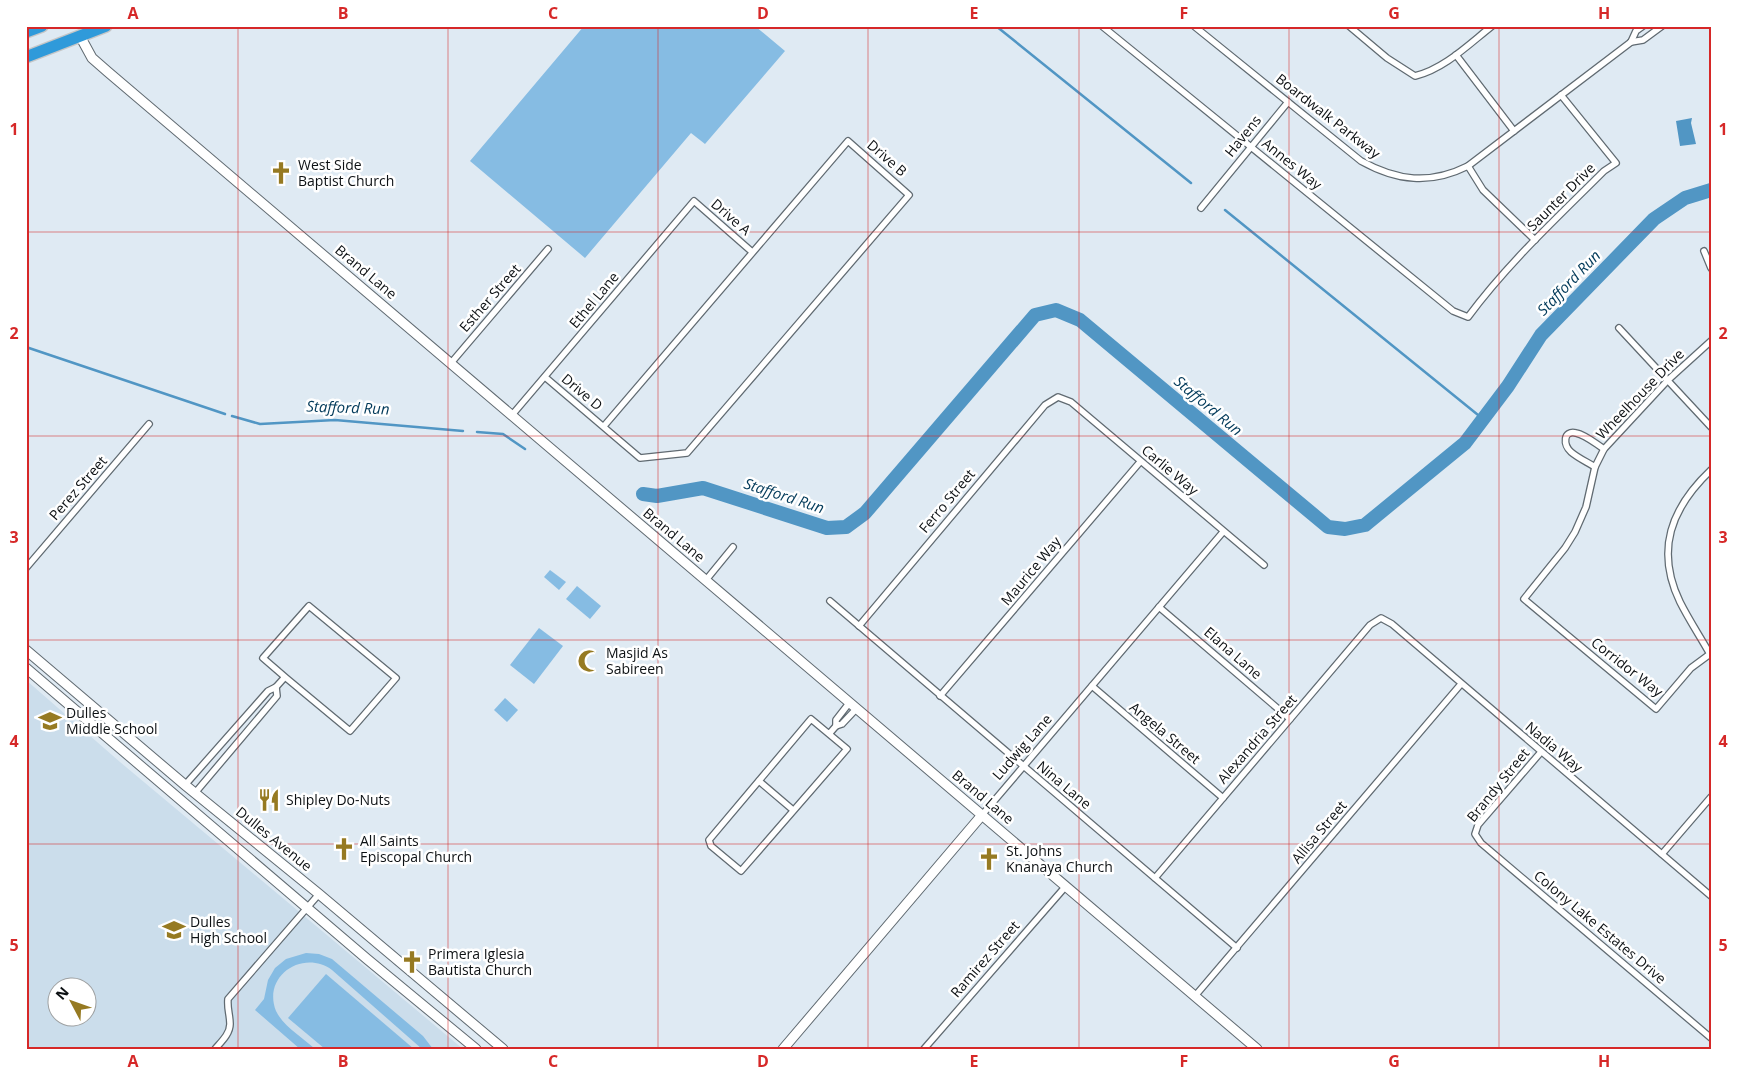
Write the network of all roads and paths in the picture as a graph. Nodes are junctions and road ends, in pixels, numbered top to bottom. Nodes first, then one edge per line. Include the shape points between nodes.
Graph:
1 (42, 26) edge
2 (106, 26) edge
3 (1102, 26) edge
4 (1194, 26) edge
5 (1349, 26) edge
6 (1492, 26) edge
7 (1643, 26) edge
8 (1662, 26) edge
9 (26, 32) edge
10 (80, 36) junction
11 (1631, 42) junction
12 (1456, 55) junction
13 (26, 57) edge
14 (1562, 95) junction
15 (1288, 102) junction
16 (1514, 131) junction
17 (1250, 147) junction
18 (1468, 166) junction
19 (694, 201) joint
20 (1201, 208) dead end
21 (1535, 240) junction
22 (548, 249) dead end
23 (1704, 251) dead end
24 (752, 252) junction
25 (1711, 268) edge
26 (1468, 316) joint
27 (1619, 328) dead end
28 (1711, 341) edge
29 (450, 363) junction
30 (545, 377) junction
31 (1668, 380) junction
32 (1058, 397) joint
33 (512, 415) junction
34 (149, 424) dead end
35 (604, 426) junction
36 (1711, 427) edge
37 (1604, 449) junction
38 (1140, 462) junction
39 (1595, 466) junction
40 (1711, 470) edge
41 (1223, 532) junction
42 (733, 548) dead end
43 (1264, 565) dead end
44 (26, 568) edge
45 (706, 580) junction
46 (1524, 599) joint
47 (830, 601) dead end
48 (1159, 607) junction
49 (1381, 618) joint
50 (858, 626) junction
51 (26, 650) edge
52 (1710, 655) edge
53 (26, 668) edge
54 (285, 677) junction
55 (1461, 684) junction
56 (1092, 686) junction
57 (276, 687) junction
58 (940, 696) junction
59 (853, 705) junction
60 (1290, 719) junction
61 (829, 734) junction
62 (1541, 752) junction
63 (1023, 766) junction
64 (759, 780) junction
65 (186, 785) junction
66 (196, 793) junction
67 (1711, 797) edge
68 (1223, 798) junction
69 (794, 810) junction
70 (982, 815) junction
71 (1475, 834) joint
72 (1662, 854) junction
73 (1155, 878) junction
74 (1066, 886) junction
75 (319, 894) junction
76 (1711, 896) edge
77 (307, 907) junction
78 (1237, 948) junction
79 (1195, 996) junction
80 (1711, 1038) edge
81 (215, 1049) edge
82 (476, 1049) edge
83 (503, 1049) edge
84 (783, 1049) edge
85 (924, 1049) edge
86 (1257, 1049) edge

1 - 9 highway
2 - 10 highway
3 - 17 street, Annes Way
4 - 15 street, Boardwalk Parkway
5 - 12 street via 1415,76 1437,68
6 - 12 street
7 - 11 street, Boardwalk Parkway via 1636,31
8 - 11 street, Boardwalk Parkway via 1643,40
10 - 13 highway
10 - 29 street, Brand Lane via 92,58 103,68
11 - 14 street, Boardwalk Parkway
12 - 16 street
14 - 16 street, Boardwalk Parkway
14 - 21 street, Saunter Drive via 1616,162
15 - 17 street, Havens
15 - 18 street, Boardwalk Parkway via 1378,171 1415,179 1438,177
16 - 18 street, Boardwalk Parkway
17 - 20 street, Havens
17 - 26 street, Annes Way via 1454,311
18 - 21 street via 1483,190
19 - 24 street, Drive A
19 - 30 street, Ethel Lane
21 - 26 street, Saunter Drive
22 - 29 street, Esther Street
23 - 25 street
24 - 35 street, Drive B
24 - 35 street, Drive B via 848,141 909,194 687,454 640,458
27 - 31 street
28 - 31 street, Wheelhouse Drive
29 - 33 street, Brand Lane
30 - 33 street, Ethel Lane
30 - 35 street, Drive D
31 - 36 street
31 - 37 street, Wheelhouse Drive
32 - 38 street, Carlie Way via 1071,402
32 - 50 street, Ferro Street via 1045,405
33 - 45 street, Brand Lane
34 - 44 street, Perez Street
37 - 39 street, Wheelhouse Drive
37 - 39 street via 1577,433 1567,435 1566,447
38 - 41 street, Carlie Way
38 - 58 street, Maurice Way
39 - 46 street, Wheelhouse Drive via 1586,507 1575,532
40 - 52 street via 1689,493 1676,515 1667,549 1673,585
41 - 43 street, Carlie Way
41 - 48 street, Ludwig Lane
42 - 45 street
45 - 59 street, Brand Lane
46 - 52 street, Corridor Way via 1656,709 1691,668
47 - 50 street, Nina Lane
48 - 56 street, Ludwig Lane
48 - 60 street, Elana Lane
49 - 55 street, Nadia Way
49 - 60 street, Alexandria Street via 1370,626
50 - 58 street, Nina Lane
51 - 65 street, Dulles Avenue
53 - 77 street
54 - 54 street via 264,658 309,606 396,678 350,731
54 - 57 street
55 - 62 street, Nadia Way
55 - 78 street, Allisa Street
56 - 63 street, Ludwig Lane
56 - 68 street, Angela Street
57 - 65 street via 268,691
57 - 66 street via 277,696
58 - 63 street, Nina Lane
59 - 61 street via 842,724
59 - 70 street, Brand Lane
60 - 68 street, Alexandria Street
61 - 64 street via 811,719
61 - 69 street via 846,749
62 - 71 street, Brandy Street via 1478,826
62 - 72 street, Nadia Way
63 - 70 street, Ludwig Lane
63 - 73 street, Nina Lane
64 - 69 street
64 - 69 street via 709,840 711,846 741,871
65 - 66 street, Dulles Avenue
66 - 75 street, Dulles Avenue
67 - 72 street
68 - 73 street, Alexandria Street
70 - 74 street, Brand Lane
70 - 84 street, Ludwig Lane
71 - 80 street, Colony Lake Estates Drive
72 - 76 street, Nadia Way
73 - 78 street, Nina Lane
74 - 79 street, Brand Lane
74 - 85 street, Ramirez Street
75 - 77 street
75 - 83 street, Dulles Avenue
77 - 81 street via 228,999 230,1024 227,1035
77 - 82 street
78 - 79 street, Allisa Street
79 - 86 street, Brand Lane

